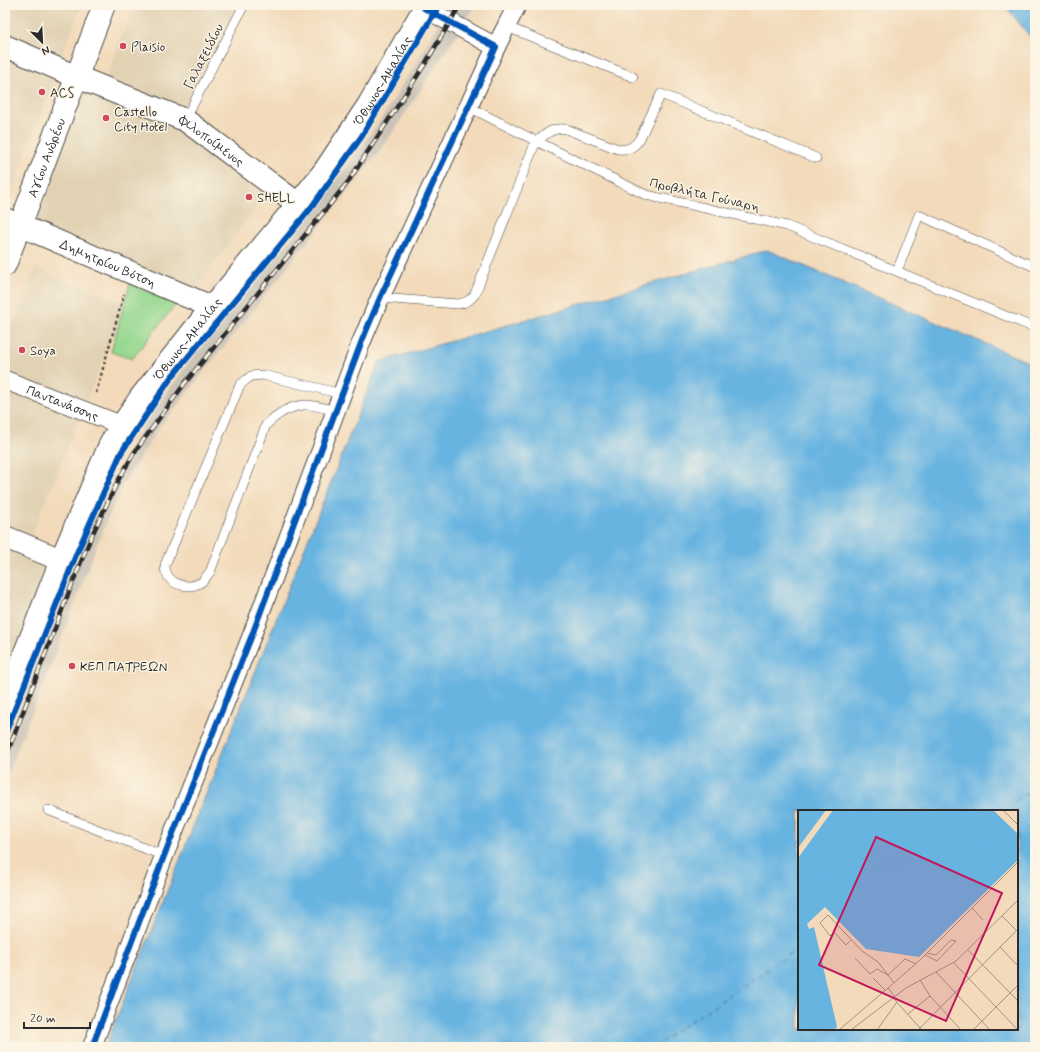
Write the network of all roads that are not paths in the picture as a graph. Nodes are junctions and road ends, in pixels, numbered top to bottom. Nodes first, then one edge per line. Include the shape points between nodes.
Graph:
1 (104, 5) edge
2 (244, 5) edge
3 (518, 5) edge
4 (425, 7) edge
5 (507, 27) junction
6 (5, 46) edge
7 (496, 47) junction
8 (77, 77) junction
9 (633, 77) dead end
10 (469, 106) junction
11 (185, 120) junction
12 (536, 141) junction
13 (816, 158) dead end
14 (298, 204) junction
15 (13, 223) edge
16 (5, 265) edge
17 (1035, 267) edge
18 (897, 271) junction
19 (380, 298) junction
20 (212, 307) junction
21 (1035, 328) edge
22 (5, 380) edge
23 (342, 394) junction
24 (336, 411) junction
25 (121, 425) junction
26 (5, 537) edge
27 (61, 560) junction
28 (5, 704) edge
29 (48, 810) dead end
30 (164, 856) junction
31 (92, 1047) edge

1 - 8 main road, Αγίου Ανδρέου
2 - 11 lane, Γαλαξειδίου
3 - 5 street
4 - 7 street
4 - 14 main road, Όθωνος-Αμαλίας via 369,104
5 - 7 street
5 - 9 lane
6 - 8 main road, Φιλοποίμενος
7 - 10 street
8 - 11 main road, Φιλοποίμενος
8 - 15 main road, Αγίου Ανδρέου
10 - 12 lane, Προβλήτα Γούναρη
10 - 19 street
11 - 14 main road, Φιλοποίμενος
12 - 13 lane via 556,129 566,129 618,149 630,149 639,140 661,94
12 - 18 lane, Προβλήτα Γούναρη via 646,195 787,226
12 - 19 lane via 472,298 464,304
14 - 20 main road, Όθωνος-Αμαλίας
15 - 16 main road, Αγίου Ανδρέου
15 - 20 main road, Δημητρίου Βότση
17 - 18 lane via 919,215
18 - 21 lane, Προβλήτα Γούναρη
19 - 23 street
20 - 25 main road, Όθωνος-Αμαλίας
22 - 25 street, Παντανάσσης
23 - 24 street
23 - 24 lane via 263,375 251,376 240,385 165,566 166,573 172,581 181,586 192,586 203,581 210,572 266,425 274,416 288,409 306,405
24 - 30 street via 255,628
25 - 27 main road, Όθωνος-Αμαλίας via 111,442
26 - 27 main road
27 - 28 main road, Όθωνος-Αμαλίας
29 - 30 lane
30 - 31 street

